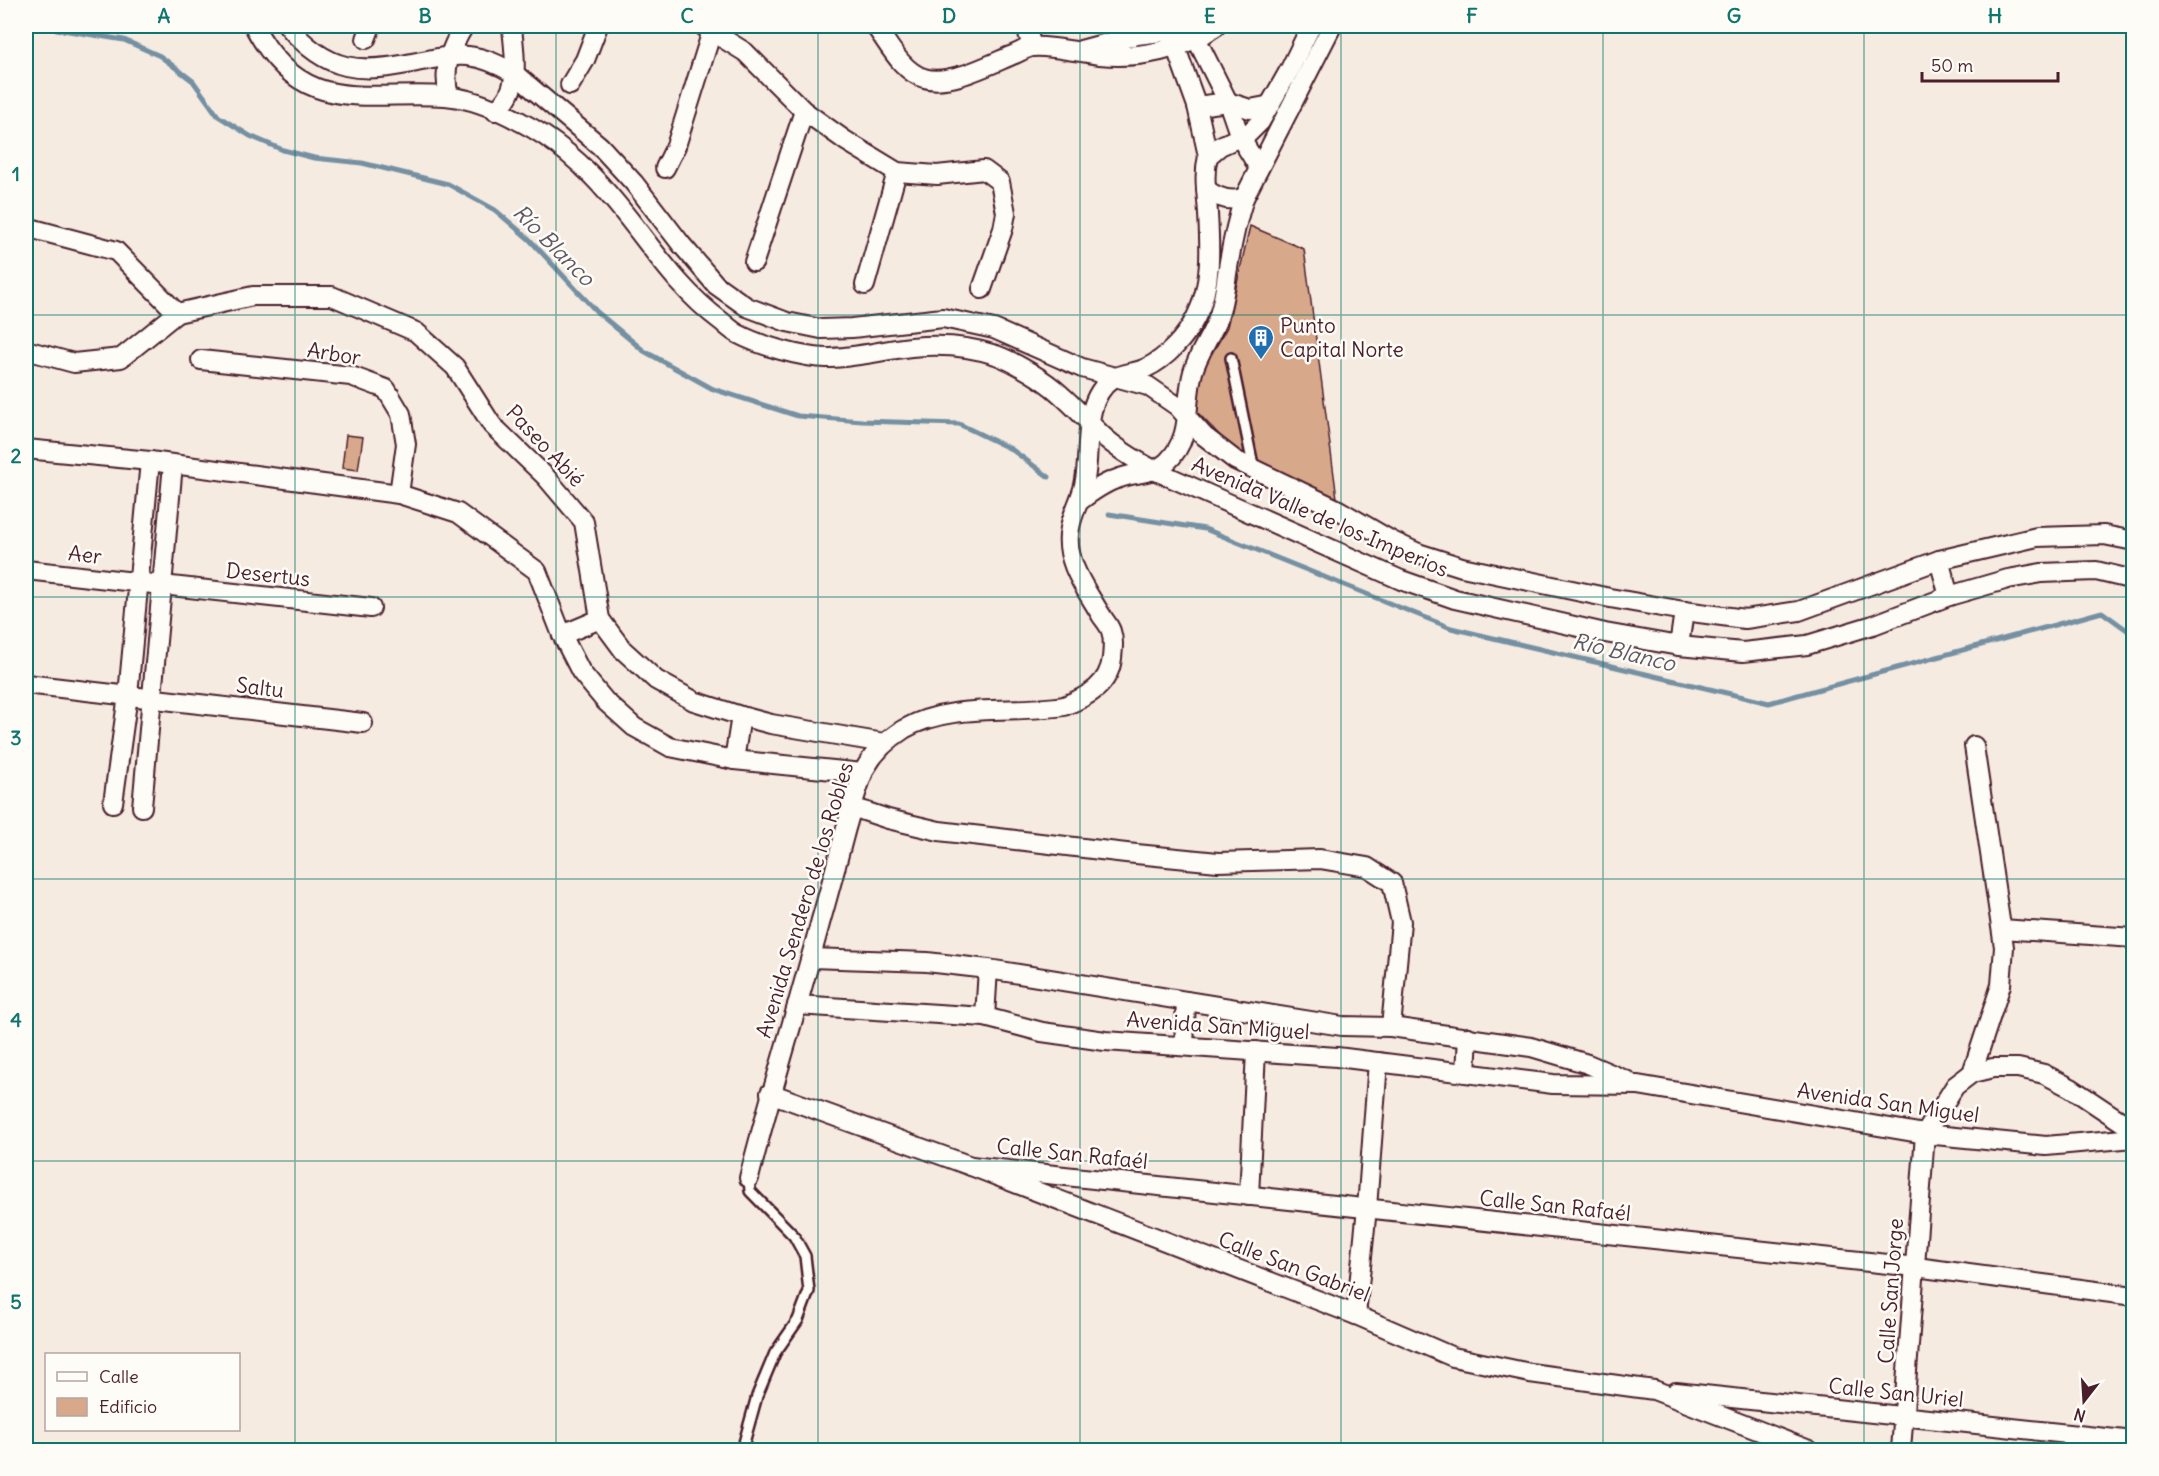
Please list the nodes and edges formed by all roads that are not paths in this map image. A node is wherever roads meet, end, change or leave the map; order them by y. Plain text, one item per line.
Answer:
1 (254, 26) edge
2 (288, 26) edge
3 (464, 26) edge
4 (512, 26) edge
5 (598, 26) edge
6 (875, 26) edge
7 (1026, 26) edge
8 (1216, 26) edge
9 (1311, 26) edge
10 (1332, 26) edge
11 (707, 28) edge
12 (1180, 32) edge
13 (1032, 47) junction
14 (448, 56) junction
15 (515, 74) junction
16 (570, 85) dead end
17 (448, 96) junction
18 (1228, 102) junction
19 (1271, 105) junction
20 (1197, 106) junction
21 (495, 111) junction
22 (804, 111) junction
23 (1240, 137) junction
24 (1208, 156) junction
25 (665, 168) dead end
26 (1259, 168) junction
27 (897, 172) junction
28 (1206, 189) junction
29 (1244, 198) junction
30 (26, 227) edge
31 (754, 261) dead end
32 (865, 285) dead end
33 (982, 289) dead end
34 (177, 313) junction
35 (26, 350) edge
36 (1231, 358) dead end
37 (201, 360) dead end
38 (1113, 378) junction
39 (1188, 420) junction
40 (1089, 423) junction
41 (26, 449) edge
42 (150, 461) junction
43 (173, 464) junction
44 (1254, 470) junction
45 (1156, 471) junction
46 (399, 494) junction
47 (1082, 500) junction
48 (2133, 541) edge
49 (1939, 560) junction
50 (26, 570) edge
51 (2133, 580) edge
52 (138, 584) junction
53 (161, 587) junction
54 (1949, 596) junction
55 (371, 608) dead end
56 (1684, 611) junction
57 (600, 619) junction
58 (562, 635) junction
59 (1679, 646) junction
60 (26, 684) edge
61 (128, 695) junction
62 (152, 698) junction
63 (741, 716) junction
64 (363, 723) dead end
65 (884, 743) junction
66 (1974, 746) dead end
67 (734, 760) junction
68 (863, 773) junction
69 (113, 803) dead end
70 (142, 807) dead end
71 (852, 807) junction
72 (2002, 929) junction
73 (2133, 938) edge
74 (811, 958) junction
75 (988, 969) junction
76 (1186, 1001) junction
77 (797, 1005) junction
78 (985, 1017) junction
79 (1341, 1026) junction
80 (1391, 1027) junction
81 (1468, 1037) junction
82 (1184, 1046) junction
83 (1256, 1051) junction
84 (1337, 1057) junction
85 (1378, 1062) junction
86 (1466, 1072) junction
87 (1972, 1072) junction
88 (1638, 1085) junction
89 (770, 1093) junction
90 (2133, 1130) edge
91 (1925, 1134) junction
92 (2133, 1138) edge
93 (971, 1166) junction
94 (749, 1178) joint
95 (1250, 1196) junction
96 (1367, 1208) junction
97 (1916, 1267) junction
98 (2133, 1296) edge
99 (1356, 1314) junction
100 (1654, 1390) junction
101 (1903, 1416) junction
102 (2133, 1441) edge
103 (742, 1450) edge
104 (1809, 1450) edge
105 (1901, 1450) edge

1 - 17 street
2 - 14 street
3 - 14 street
4 - 15 street
5 - 16 street
6 - 13 street
7 - 13 street
8 - 12 street
9 - 19 street
10 - 26 street
11 - 22 street
11 - 25 street
12 - 13 street
12 - 18 street
12 - 20 street
14 - 15 street
14 - 17 street
15 - 21 street
15 - 38 street
17 - 21 street
18 - 19 street
18 - 20 street
18 - 23 street
19 - 23 street
20 - 24 street
21 - 40 street
22 - 27 street
22 - 31 street
23 - 24 street
23 - 26 street
24 - 28 street
26 - 29 street
27 - 32 street
27 - 33 street
28 - 29 street
28 - 38 street
29 - 39 street
30 - 34 street
34 - 35 street
34 - 57 street, Paseo Abié
36 - 44 lane
37 - 46 street, Arbor
38 - 39 street
38 - 40 street, Avenida Sendero de los Robles
39 - 44 street, Avenida Valle de los Imperios
39 - 45 street
40 - 45 street
40 - 47 street, Avenida Sendero de los Robles
41 - 42 street
42 - 43 street
42 - 52 street
43 - 46 street
43 - 53 street
44 - 56 street, Avenida Valle de los Imperios
45 - 47 street
45 - 59 street, Avenida Valle de los Imperios
46 - 58 street
47 - 65 street, Avenida Sendero de los Robles
48 - 49 street, Avenida Valle de los Imperios
49 - 54 street
49 - 56 street, Avenida Valle de los Imperios
50 - 52 street, Aer
51 - 54 street, Avenida Valle de los Imperios
52 - 53 street, Aer
52 - 61 street
53 - 55 street, Desertus
53 - 62 street
54 - 59 street, Avenida Valle de los Imperios
56 - 59 street
57 - 58 street
57 - 63 street, Paseo Abié
58 - 67 street
60 - 61 street, Saltu
61 - 62 street, Saltu
61 - 69 street
62 - 64 street, Saltu
62 - 70 street
63 - 65 street, Paseo Abié
63 - 67 street
65 - 68 street, Avenida Sendero de los Robles
66 - 72 street
67 - 68 street
68 - 71 street, Avenida Sendero de los Robles
71 - 74 street, Avenida Sendero de los Robles
71 - 80 street
72 - 73 street
72 - 87 street
74 - 75 street, Avenida San Miguel
74 - 77 street, Avenida Sendero de los Robles
75 - 76 street, Avenida San Miguel
75 - 78 street
76 - 79 street, Avenida San Miguel
76 - 82 street
77 - 78 street, Avenida San Miguel
77 - 89 street, Avenida Sendero de los Robles
78 - 82 street, Avenida San Miguel
79 - 80 street, Avenida San Miguel
79 - 84 street
80 - 81 street, Avenida San Miguel
81 - 86 street
81 - 88 street, Avenida San Miguel
82 - 83 street, Avenida San Miguel
83 - 84 street, Avenida San Miguel
83 - 95 street
84 - 85 street, Avenida San Miguel
85 - 86 street, Avenida San Miguel
85 - 96 street
86 - 88 street, Avenida San Miguel
87 - 90 street
87 - 91 street
88 - 91 street, Avenida San Miguel
89 - 93 street, Calle San Gabriel
89 - 94 street, Avenida Sendero de los Robles
91 - 92 street, Avenida San Miguel
91 - 97 street, Calle San Jorge
93 - 95 street, Calle San Rafaél
93 - 99 street, Calle San Gabriel
94 - 103 lane
95 - 96 street, Calle San Rafaél
96 - 97 street, Calle San Rafaél
96 - 99 street
97 - 98 street, Calle San Rafaél
97 - 101 street, Calle San Jorge
99 - 100 street, Calle San Gabriel
100 - 101 street, Calle San Uriel
100 - 104 street, Calle San Gabriel
101 - 102 street, Calle San Uriel
101 - 105 street, Calle San Jorge

